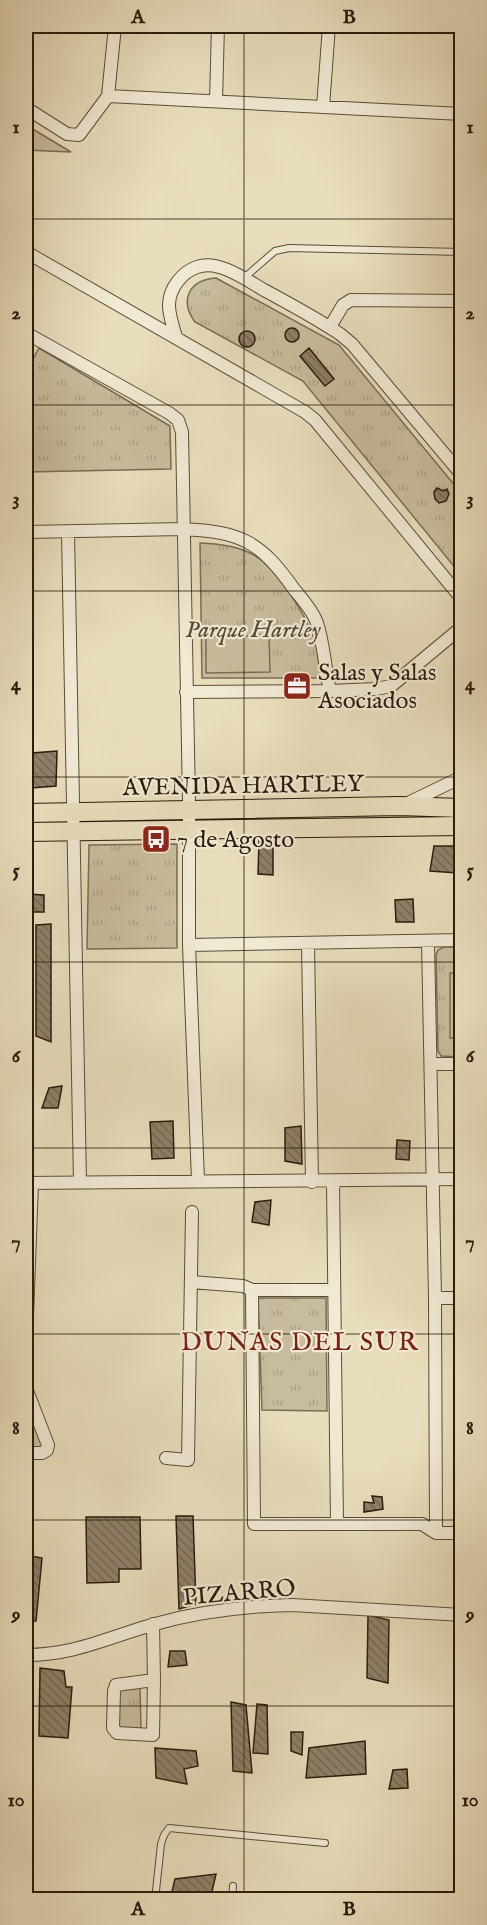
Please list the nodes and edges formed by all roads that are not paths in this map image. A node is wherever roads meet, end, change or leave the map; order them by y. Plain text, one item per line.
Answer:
1 (114, 26) edge
2 (218, 26) edge
3 (329, 26) edge
4 (108, 96) junction
5 (216, 100) junction
6 (323, 107) junction
7 (26, 108) edge
8 (462, 114) edge
9 (26, 252) edge
10 (462, 252) edge
11 (244, 278) junction
12 (462, 301) edge
13 (330, 327) junction
14 (26, 336) edge
15 (176, 337) junction
16 (462, 476) edge
17 (183, 529) junction
18 (26, 532) edge
19 (68, 532) junction
20 (462, 599) edge
21 (462, 627) edge
22 (330, 691) junction
23 (186, 692) junction
24 (462, 777) edge
25 (399, 806) junction
26 (462, 808) edge
27 (189, 810) junction
28 (26, 813) edge
29 (72, 821) junction
30 (462, 826) edge
31 (188, 829) junction
32 (26, 832) edge
33 (462, 940) edge
34 (428, 941) junction
35 (308, 944) junction
36 (189, 945) junction
37 (431, 1064) junction
38 (462, 1064) edge
39 (433, 1179) junction
40 (462, 1179) edge
41 (198, 1181) junction
42 (333, 1181) junction
43 (312, 1182) junction
44 (29, 1183) edge
45 (80, 1183) junction
46 (192, 1212) dead end
47 (191, 1282) junction
48 (252, 1290) junction
49 (333, 1290) junction
50 (435, 1298) junction
51 (462, 1298) edge
52 (26, 1328) edge
53 (26, 1343) edge
54 (26, 1388) edge
55 (26, 1453) edge
56 (166, 1458) dead end
57 (337, 1524) junction
58 (436, 1533) junction
59 (462, 1533) edge
60 (462, 1615) edge
61 (153, 1624) junction
62 (26, 1655) edge
63 (154, 1680) junction
64 (325, 1843) dead end
65 (233, 1886) dead end
66 (155, 1899) edge
67 (232, 1899) edge

1 - 4 street
2 - 5 street
3 - 6 street
4 - 5 street
4 - 7 street
5 - 6 street
6 - 8 street
9 - 15 street
10 - 11 lane
11 - 13 street
11 - 15 street
12 - 13 street
13 - 16 street
14 - 17 street
15 - 20 street
17 - 19 street
17 - 22 street
17 - 23 street
18 - 19 street
19 - 29 street
21 - 22 street
22 - 23 street
23 - 27 street
24 - 25 street
25 - 26 main road, AVENIDA HARTLEY
25 - 27 main road, AVENIDA HARTLEY
27 - 29 main road, AVENIDA HARTLEY
27 - 31 street
28 - 29 main road, AVENIDA HARTLEY
29 - 31 main road, AVENIDA HARTLEY
29 - 32 main road, AVENIDA HARTLEY
29 - 45 street
30 - 31 main road, AVENIDA HARTLEY
31 - 36 street
33 - 34 street
34 - 35 street
34 - 37 street
35 - 36 street
35 - 43 street
36 - 41 street
37 - 38 street
37 - 39 street
39 - 40 street
39 - 42 street
39 - 50 street
41 - 43 street
41 - 45 street
42 - 43 street
42 - 49 street
44 - 45 street
44 - 52 street
46 - 47 street
47 - 48 street
47 - 56 street
48 - 49 street
48 - 57 street
49 - 57 street
50 - 51 street
50 - 58 street
52 - 53 street
54 - 55 street
57 - 58 street
58 - 59 street
60 - 61 street, PIZARRO
61 - 62 street, PIZARRO
61 - 63 street
63 - 63 street
64 - 66 lane
65 - 67 lane

